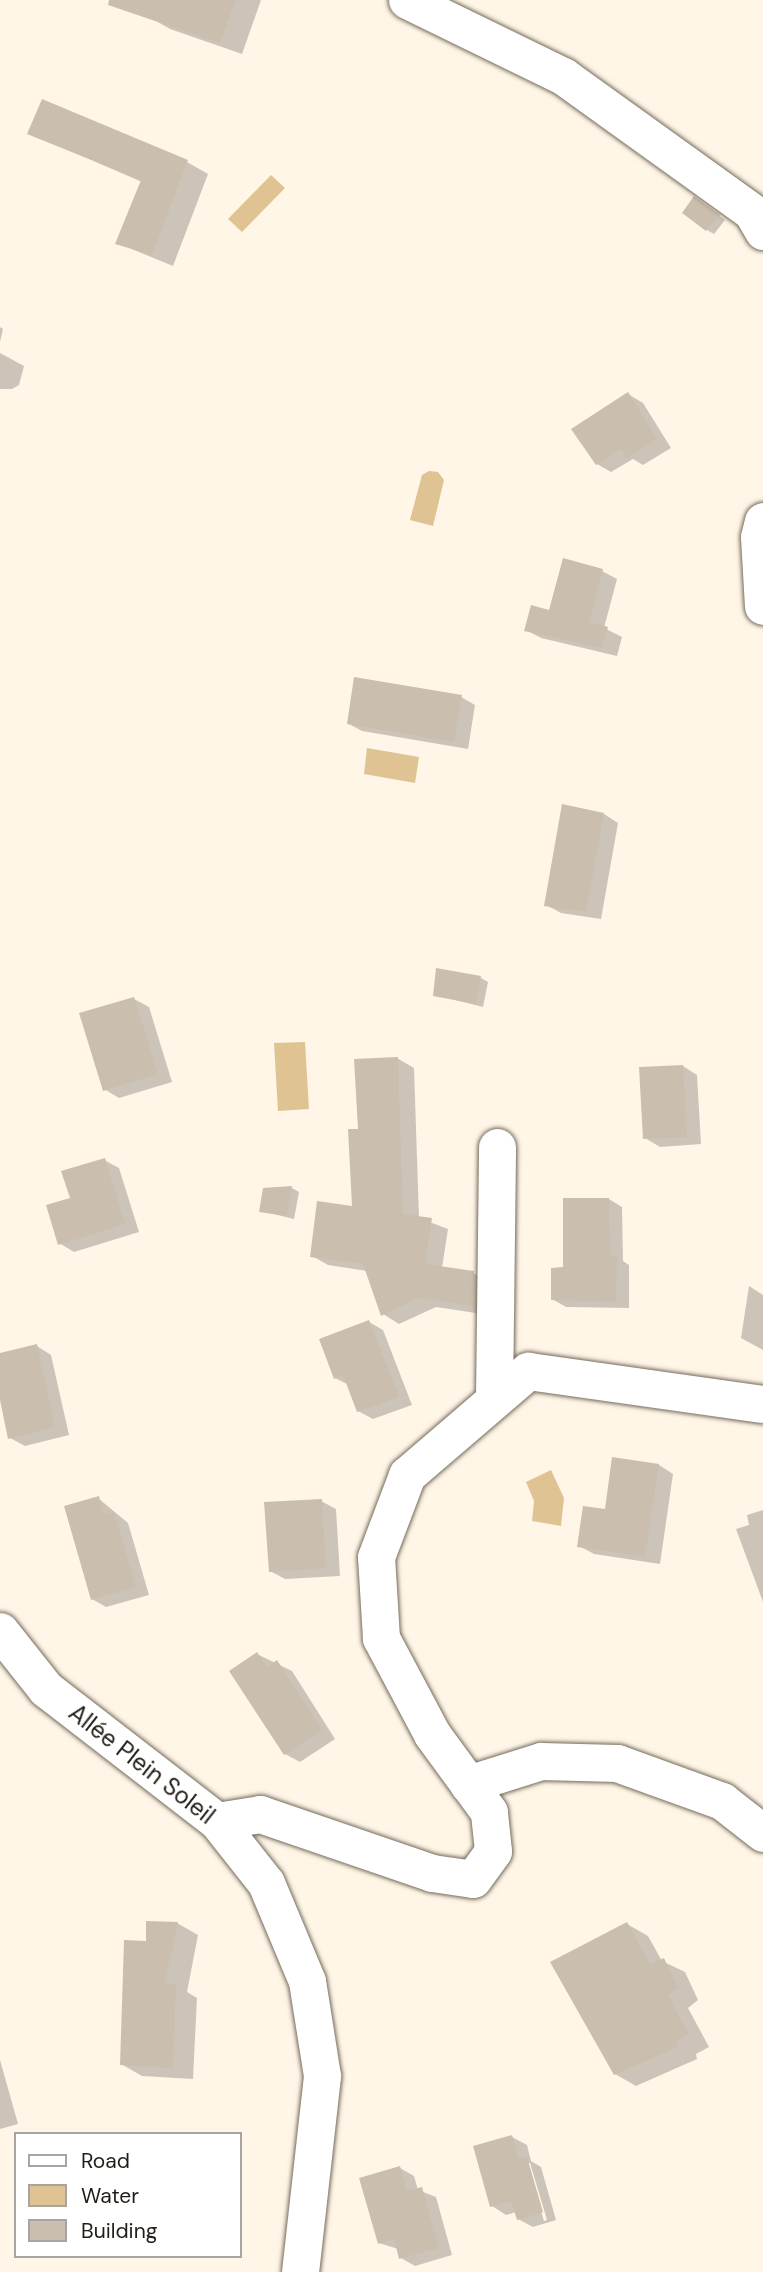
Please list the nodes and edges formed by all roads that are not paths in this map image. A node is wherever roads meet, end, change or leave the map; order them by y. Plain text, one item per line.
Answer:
1 (407, 0) edge
2 (763, 231) edge
3 (763, 521) edge
4 (763, 606) edge
5 (496, 1146) dead end
6 (494, 1398) junction
7 (763, 1404) edge
8 (0, 1631) edge
9 (468, 1784) junction
10 (217, 1821) junction
11 (763, 1833) edge
12 (300, 2272) edge

1 - 2 street
3 - 4 street
5 - 6 street
6 - 7 street
6 - 9 street
8 - 10 street, Allée Plein Soleil
9 - 10 street
9 - 11 street
10 - 12 street, Allée Plein Soleil

